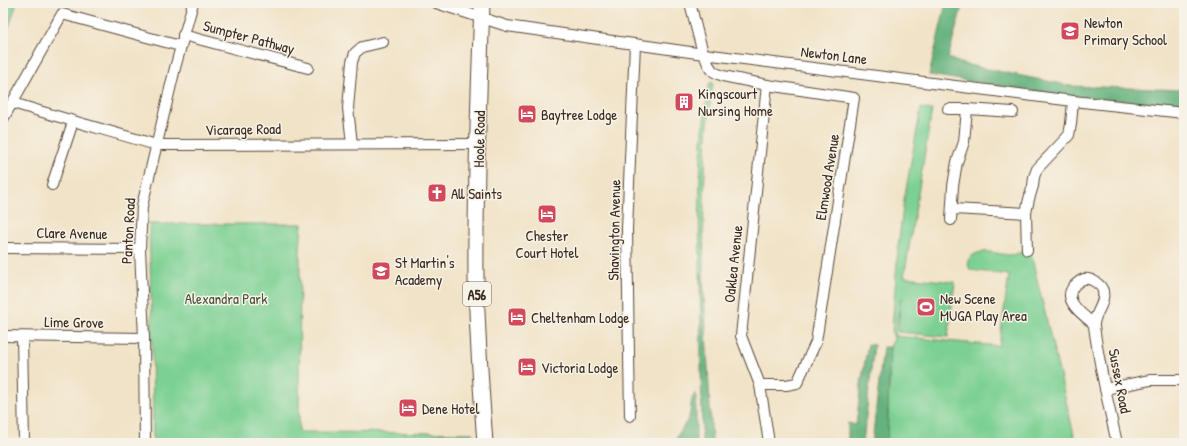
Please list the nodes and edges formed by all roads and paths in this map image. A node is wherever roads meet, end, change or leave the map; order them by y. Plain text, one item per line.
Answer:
1 (193, 3) edge
2 (436, 3) edge
3 (690, 3) edge
4 (482, 10) edge
5 (183, 35) junction
6 (383, 42) dead end
7 (635, 44) junction
8 (180, 46) junction
9 (704, 54) junction
10 (308, 68) dead end
11 (767, 85) junction
12 (1073, 101) junction
13 (13, 103) junction
14 (948, 109) dead end
15 (967, 109) junction
16 (1013, 112) dead end
17 (1184, 113) edge
18 (3, 119) edge
19 (73, 122) junction
20 (352, 144) junction
21 (478, 144) junction
22 (156, 145) junction
23 (52, 185) dead end
24 (952, 209) junction
25 (1026, 213) junction
26 (952, 220) dead end
27 (3, 248) edge
28 (140, 249) junction
29 (1027, 250) dead end
30 (1094, 324) dead end
31 (3, 336) edge
32 (22, 337) junction
33 (144, 338) junction
34 (1184, 380) edge
35 (760, 385) junction
36 (1105, 389) junction
37 (630, 416) dead end
38 (24, 443) edge
39 (145, 443) edge
40 (485, 443) edge
41 (769, 443) edge
42 (1117, 443) edge

1 - 5 street, Panton Road
2 - 4 street, Newton Lane
3 - 9 street, Elmwood Avenue
4 - 7 street, Newton Lane
4 - 21 highway, Hoole Road / A56
5 - 8 street, Panton Road
5 - 10 street, Sumpter Pathway
6 - 20 street
7 - 9 street, Newton Lane
7 - 37 street, Shavington Avenue
8 - 13 street
8 - 22 street, Panton Road
9 - 11 street, Elmwood Avenue
9 - 12 street, Newton Lane
11 - 35 street, Oaklea Avenue
11 - 35 street, Elmwood Avenue
12 - 17 street, Newton Lane
12 - 25 street
13 - 18 street
13 - 19 street, Vicarage Road
14 - 15 street
15 - 16 street
15 - 24 street
19 - 22 street, Vicarage Road
19 - 23 street
20 - 21 street, Vicarage Road
20 - 22 street, Vicarage Road
21 - 40 highway, Hoole Road / A56
22 - 28 street, Panton Road
24 - 25 street
24 - 26 street
25 - 29 street
27 - 28 street, Clare Avenue
28 - 33 street, Panton Road
30 - 36 street, Sussex Road
31 - 32 street, Lime Grove
32 - 33 street, Lime Grove
32 - 38 street
33 - 39 street, Panton Road
34 - 36 street
35 - 41 street, Oaklea Avenue
36 - 42 street, Sussex Road

